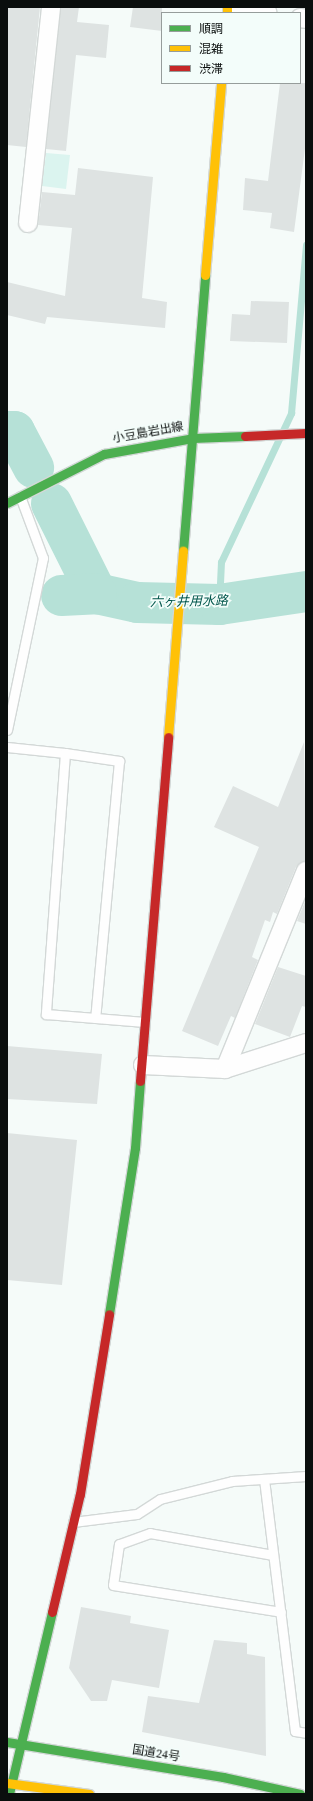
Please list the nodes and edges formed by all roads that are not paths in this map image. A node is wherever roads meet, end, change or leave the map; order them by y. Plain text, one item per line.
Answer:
1 (51, 7) edge
2 (232, 7) edge
3 (262, 12) edge
4 (221, 84) edge
5 (28, 223) dead end
6 (306, 433) edge
7 (193, 438) junction
8 (20, 496) junction
9 (7, 503) edge
10 (7, 730) edge
11 (7, 747) edge
12 (65, 753) junction
13 (306, 871) edge
14 (95, 1018) junction
15 (146, 1022) junction
16 (306, 1043) edge
17 (143, 1064) junction
18 (225, 1069) junction
19 (306, 1476) edge
20 (264, 1479) junction
21 (73, 1522) junction
22 (273, 1555) junction
23 (281, 1612) junction
24 (306, 1733) edge
25 (7, 1742) edge
26 (22, 1744) junction
27 (9, 1783) edge
28 (9, 1794) edge
29 (89, 1794) edge
30 (300, 1794) edge

1 - 5 street
2 - 3 street
4 - 7 main road
6 - 7 main road, 小豆島岩出線
7 - 8 main road, 小豆島岩出線
7 - 15 main road
8 - 9 main road, 小豆島岩出線
8 - 10 lane
11 - 12 lane
12 - 14 lane
12 - 14 lane
13 - 18 street
14 - 15 lane
15 - 17 main road
16 - 18 street
17 - 18 street
17 - 21 main road
19 - 20 lane
20 - 21 lane
20 - 22 lane
21 - 26 main road
22 - 23 lane
22 - 23 lane
23 - 24 lane
25 - 26 main road, 国道24号
26 - 27 main road
26 - 30 main road, 国道24号
27 - 28 main road
27 - 29 main road

